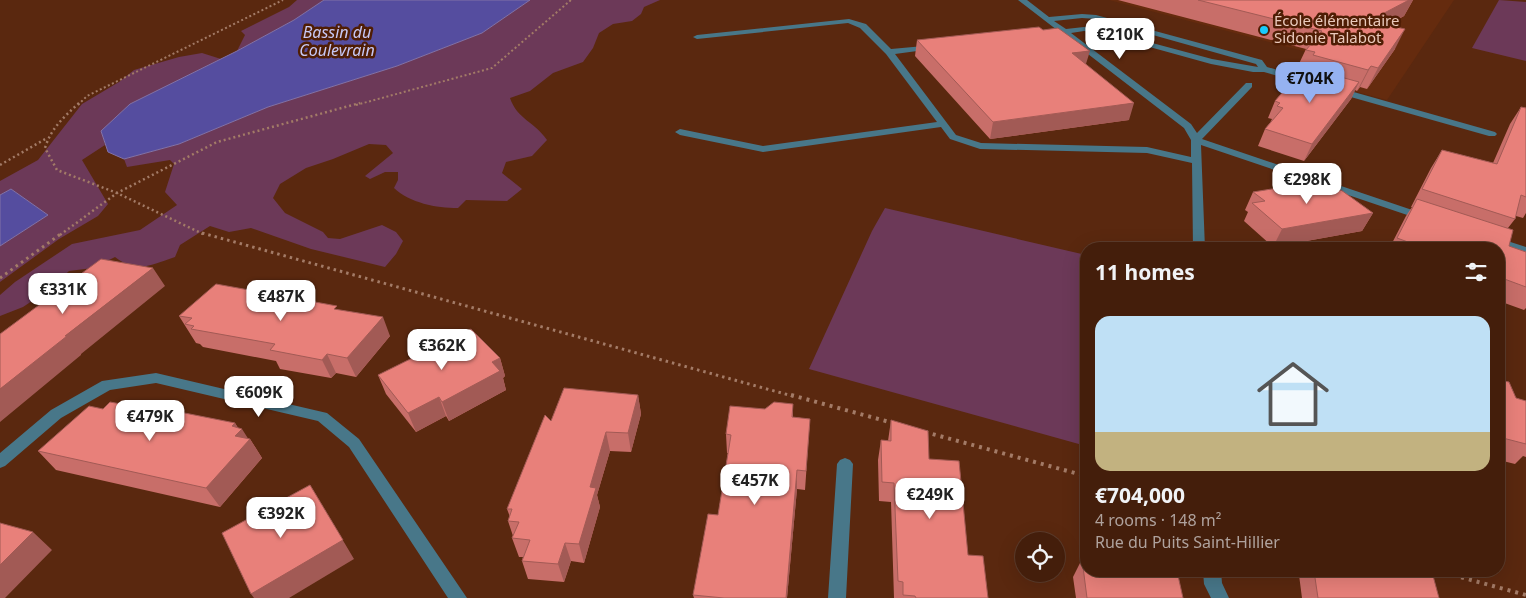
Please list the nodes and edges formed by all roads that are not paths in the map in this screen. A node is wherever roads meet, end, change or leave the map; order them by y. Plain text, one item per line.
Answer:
1 (1022, 0) edge
2 (1048, 19) junction
3 (1065, 32) junction
4 (1036, 36) edge
5 (697, 37) dead end
6 (938, 47) edge
7 (889, 52) junction
8 (1264, 69) junction
9 (1249, 85) dead end
10 (943, 124) junction
11 (680, 132) dead end
12 (1492, 134) dead end
13 (1196, 140) junction
14 (1197, 162) junction
15 (1431, 219) edge
16 (1488, 238) edge
17 (1199, 242) edge
18 (1500, 242) edge
19 (1505, 244) edge
20 (1526, 251) edge
21 (0, 462) edge
22 (844, 464) dead end
23 (1212, 577) edge
24 (458, 598) edge
25 (837, 598) edge
26 (1220, 598) edge

1 - 2 street
2 - 3 street
2 - 8 street
3 - 4 street
3 - 8 street
3 - 13 street
5 - 7 street
6 - 7 street
7 - 10 street
8 - 12 street
9 - 13 street
10 - 11 street
10 - 14 street
13 - 14 street
13 - 15 street
14 - 17 street
16 - 18 street
19 - 20 street
21 - 24 street
22 - 25 street
23 - 26 street

